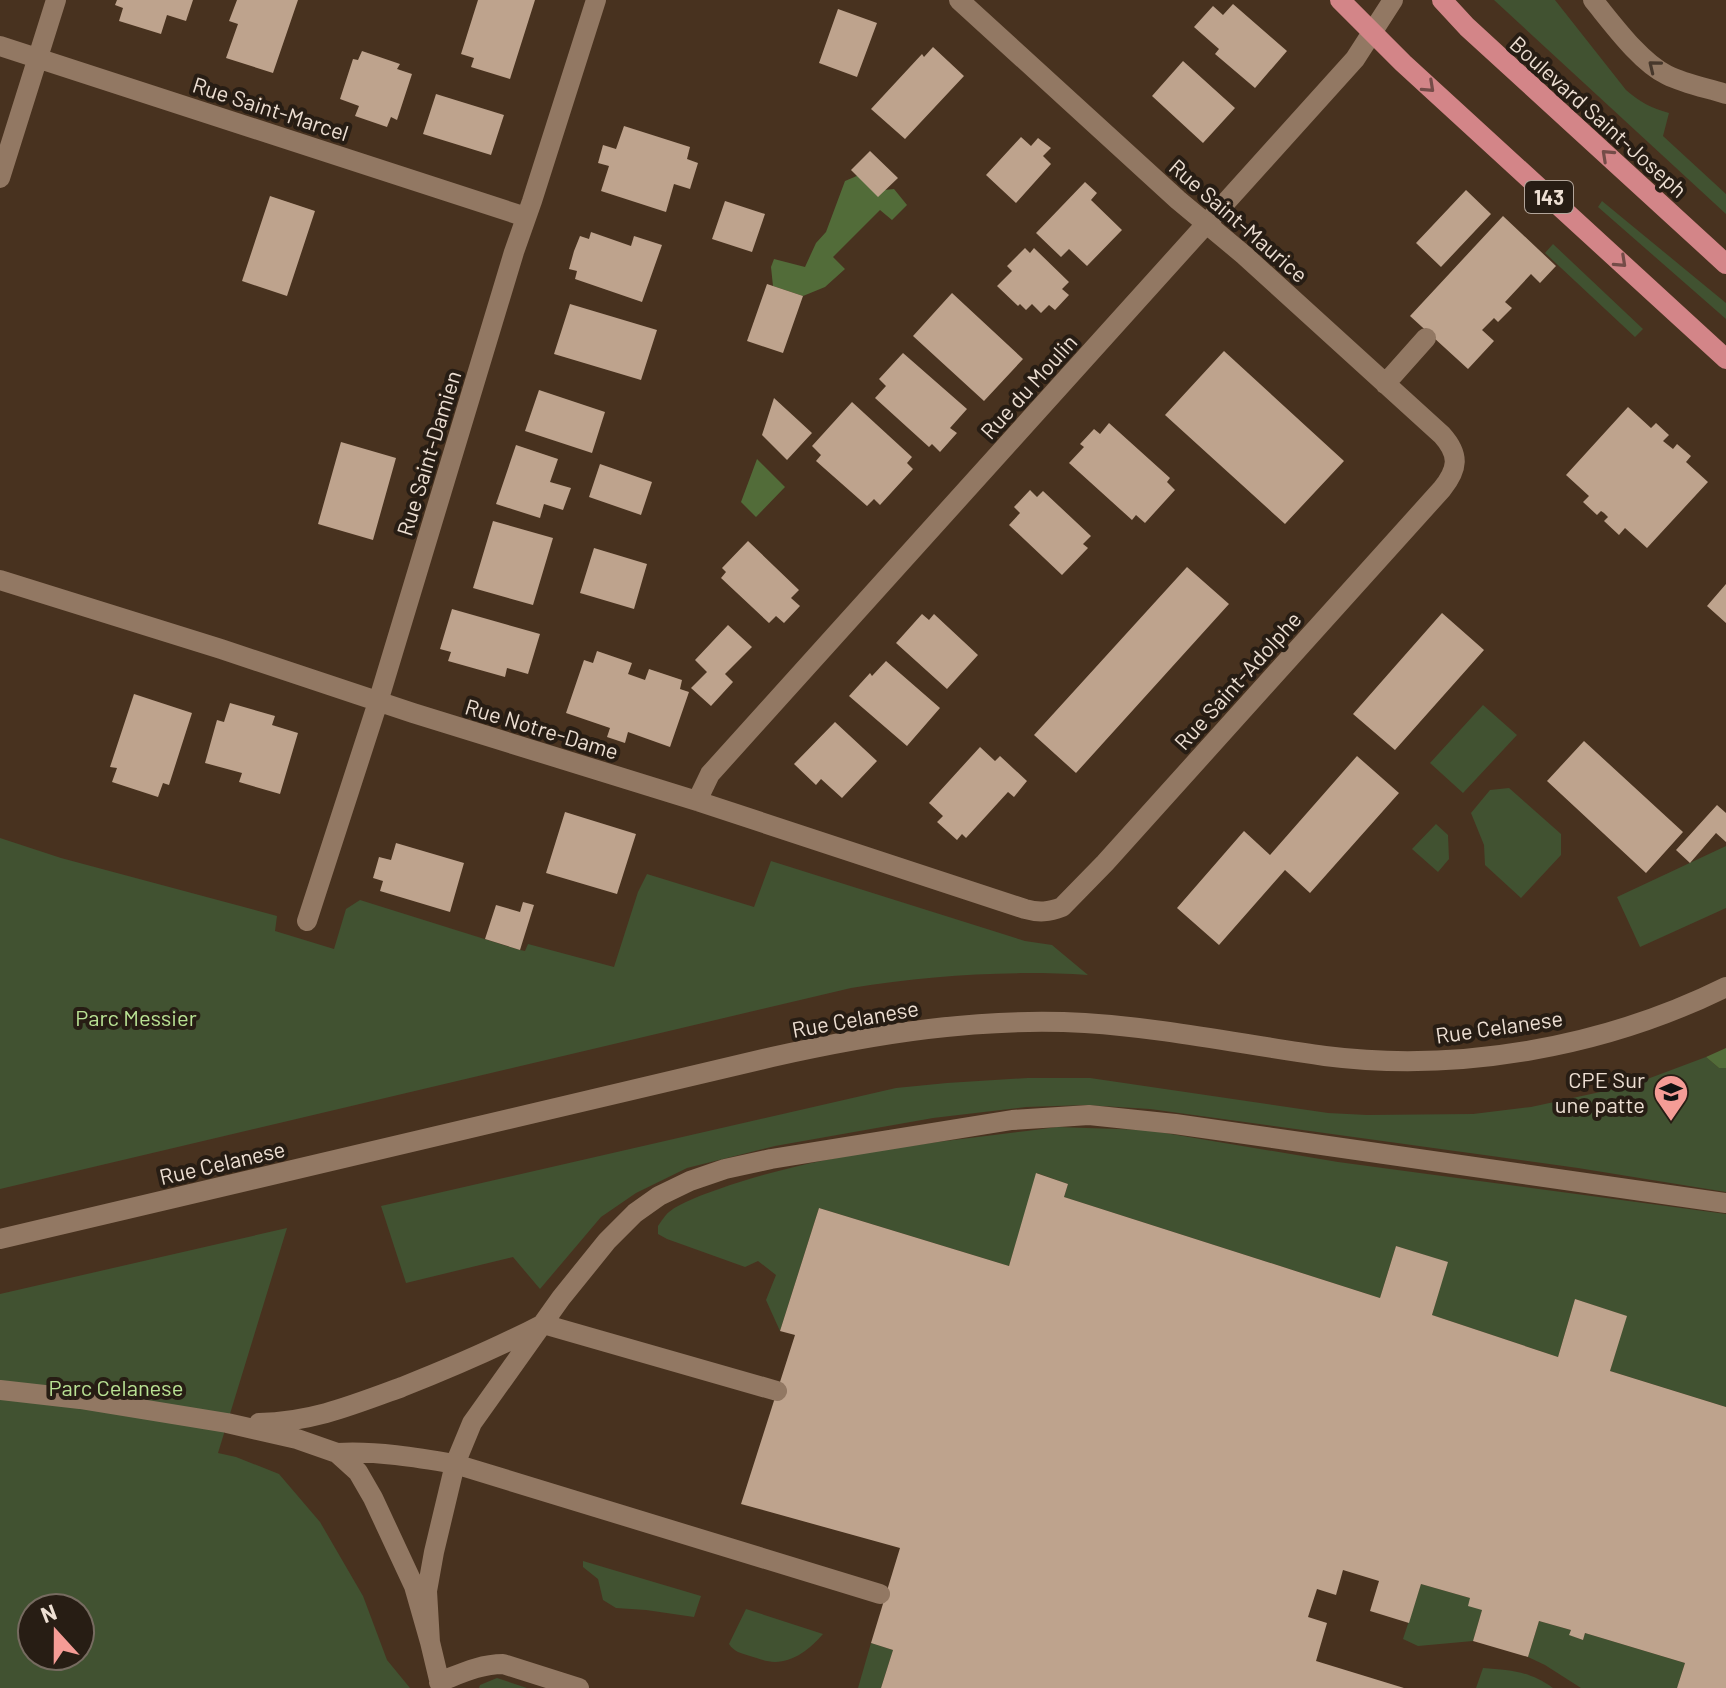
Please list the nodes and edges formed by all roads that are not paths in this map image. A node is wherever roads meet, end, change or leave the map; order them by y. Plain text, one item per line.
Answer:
1 (56, 0) edge
2 (596, 0) edge
3 (959, 0) edge
4 (1340, 0) edge
5 (1393, 0) edge
6 (1442, 0) edge
7 (1593, 0) edge
8 (1373, 32) junction
9 (0, 46) edge
10 (37, 56) junction
11 (1726, 94) edge
12 (0, 178) edge
13 (526, 217) junction
14 (1207, 224) junction
15 (1726, 264) edge
16 (1426, 338) dead end
17 (1726, 359) edge
18 (1385, 384) junction
19 (1442, 489) joint
20 (0, 580) edge
21 (378, 702) junction
22 (697, 801) junction
23 (1068, 902) joint
24 (307, 921) dead end
25 (1726, 987) edge
26 (1726, 1203) edge
27 (0, 1239) edge
28 (543, 1324) junction
29 (0, 1390) edge
30 (777, 1391) dead end
31 (227, 1423) junction
32 (337, 1453) junction
33 (455, 1464) junction
34 (880, 1594) dead end
35 (430, 1642) junction
36 (440, 1685) edge
37 (579, 1688) edge

1 - 10 street
2 - 13 street, Rue Saint-Damien
3 - 14 street, Rue Saint-Maurice
4 - 8 main road, 143
5 - 8 street, Rue du Moulin
15 -> 6 main road, Boulevard Saint-Joseph
11 -> 7 street
8 - 14 street, Rue du Moulin
8 -> 17 main road, 143
9 - 10 street, Rue Saint-Marcel
10 - 12 street
10 - 13 street, Rue Saint-Marcel
13 - 21 street, Rue Saint-Damien
14 - 18 street, Rue Saint-Maurice
14 - 22 street, Rue du Moulin
16 - 18 street
18 - 19 street, Rue Saint-Maurice
19 - 23 street, Rue Saint-Adolphe
20 - 21 street, Rue Notre-Dame
21 - 22 street, Rue Notre-Dame
21 - 24 street, Rue Saint-Damien
22 - 23 street, Rue Notre-Dame
25 - 27 street, Rue Celanese
26 - 28 street
28 - 30 street
28 - 31 street
28 - 33 street
29 - 31 street
31 - 32 street
32 - 33 street
32 - 35 street
33 - 34 street
33 - 35 street
35 - 36 street
36 - 37 street

